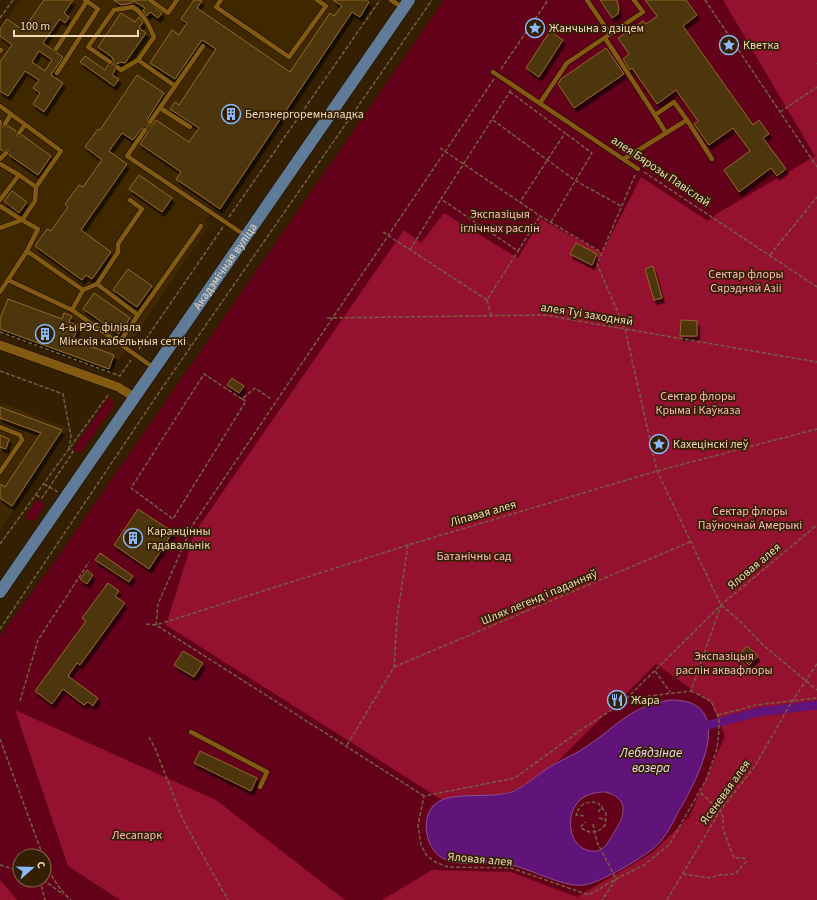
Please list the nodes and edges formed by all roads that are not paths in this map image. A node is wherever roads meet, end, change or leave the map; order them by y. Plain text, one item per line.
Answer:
1 (150, 0) edge
2 (177, 0) edge
3 (221, 0) edge
4 (318, 0) edge
5 (391, 0) edge
6 (587, 0) edge
7 (634, 0) edge
8 (86, 1) edge
9 (407, 4) edge
10 (610, 34) junction
11 (605, 38) junction
12 (203, 46) dead end
13 (56, 49) dead end
14 (138, 60) junction
15 (110, 62) dead end
16 (117, 67) dead end
17 (57, 73) dead end
18 (495, 73) road end
19 (175, 86) junction
20 (540, 103) junction
21 (0, 106) edge
22 (160, 108) junction
23 (11, 114) junction
24 (655, 115) junction
25 (687, 120) junction
26 (150, 122) dead end
27 (5, 124) dead end
28 (25, 124) junction
29 (190, 127) dead end
30 (145, 130) dead end
31 (19, 133) dead end
32 (666, 133) junction
33 (6, 153) dead end
34 (0, 159) edge
35 (624, 159) junction
36 (712, 159) dead end
37 (0, 164) edge
38 (638, 168) road end
39 (19, 176) junction
40 (36, 187) junction
41 (0, 200) edge
42 (130, 200) dead end
43 (0, 206) edge
44 (22, 220) junction
45 (201, 226) dead end
46 (0, 228) edge
47 (246, 236) junction
48 (28, 251) junction
49 (8, 280) junction
50 (97, 284) junction
51 (84, 290) junction
52 (0, 292) edge
53 (72, 310) junction
54 (138, 315) junction
55 (119, 343) junction
56 (0, 345) edge
57 (154, 368) junction
58 (134, 397) junction
59 (0, 427) edge
60 (0, 472) edge
61 (0, 592) edge
62 (191, 732) dead end
63 (260, 787) dead end

1 - 2 lane
3 - 4 lane
5 - 9 lane
6 - 10 lane
7 - 10 lane
8 - 13 lane
8 - 17 lane
9 - 47 main road, Акадэмічная вуліца
10 - 11 lane
11 - 20 lane
11 - 24 lane
12 - 19 lane
14 - 15 lane
14 - 16 lane
14 - 19 lane
18 - 20 lane, алея Бярозы Павіслай
19 - 22 lane
20 - 35 lane, алея Бярозы Павіслай
21 - 23 lane
22 - 26 lane
22 - 29 lane
23 - 27 lane
23 - 28 lane
24 - 25 lane
24 - 32 lane
25 - 32 lane
25 - 36 lane
28 - 31 lane
28 - 40 lane
30 - 47 lane
32 - 35 lane
33 - 34 lane
35 - 38 lane, алея Бярозы Павіслай
37 - 39 lane
39 - 40 lane
39 - 41 lane
40 - 44 lane
42 - 50 lane
43 - 44 lane
44 - 46 lane
44 - 48 lane
45 - 54 lane
47 - 57 main road, Акадэмічная вуліца
48 - 49 lane
48 - 51 lane
49 - 52 lane
49 - 53 lane
50 - 51 lane
50 - 54 lane
51 - 53 lane
53 - 55 lane
54 - 55 lane
55 - 57 lane
56 - 58 street
57 - 58 main road, Акадэмічная вуліца
58 - 61 main road, Акадэмічная вуліца
59 - 60 lane
62 - 63 lane

